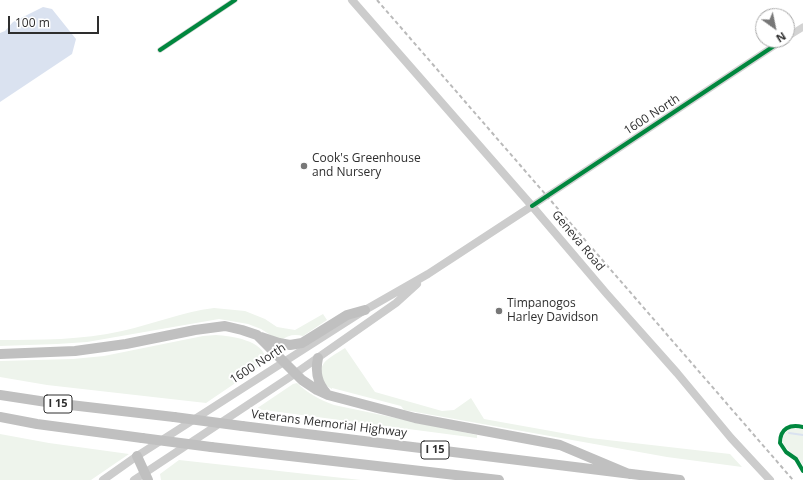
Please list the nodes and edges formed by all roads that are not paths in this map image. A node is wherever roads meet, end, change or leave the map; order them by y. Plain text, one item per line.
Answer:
1 (236, 0) edge
2 (352, 0) edge
3 (771, 48) edge
4 (160, 50) dead end
5 (532, 206) junction
6 (428, 274) junction
7 (365, 310) junction
8 (257, 335) junction
9 (0, 354) edge
10 (318, 358) junction
11 (284, 361) junction
12 (296, 373) junction
13 (0, 395) edge
14 (328, 395) junction
15 (0, 418) edge
16 (138, 456) junction
17 (629, 474) junction
18 (146, 476) edge
19 (104, 480) edge
20 (134, 480) edge
21 (499, 480) edge
22 (680, 480) edge
23 (770, 480) edge

1 - 4 street
2 - 5 main road, Geneva Road
3 - 5 street, 1600 North
5 - 6 main road, 1600 North
5 - 23 main road, Geneva Road
6 - 7 main road, 1600 North
6 - 10 main road, 1600 North
7 - 8 highway
7 - 11 main road, 1600 North
8 - 9 highway
8 - 11 highway
10 - 12 main road, 1600 North
10 - 14 highway
11 - 12 highway
11 - 16 main road, 1600 North
12 - 14 highway
12 - 18 main road, 1600 North
13 - 17 highway, Veterans Memorial Highway / I 15, bridge
14 - 17 highway
15 - 21 highway, I 15, bridge
16 - 18 highway
16 - 19 main road, 1600 North
17 - 22 highway, Veterans Memorial Highway / I 15
18 - 20 main road, 1600 North

